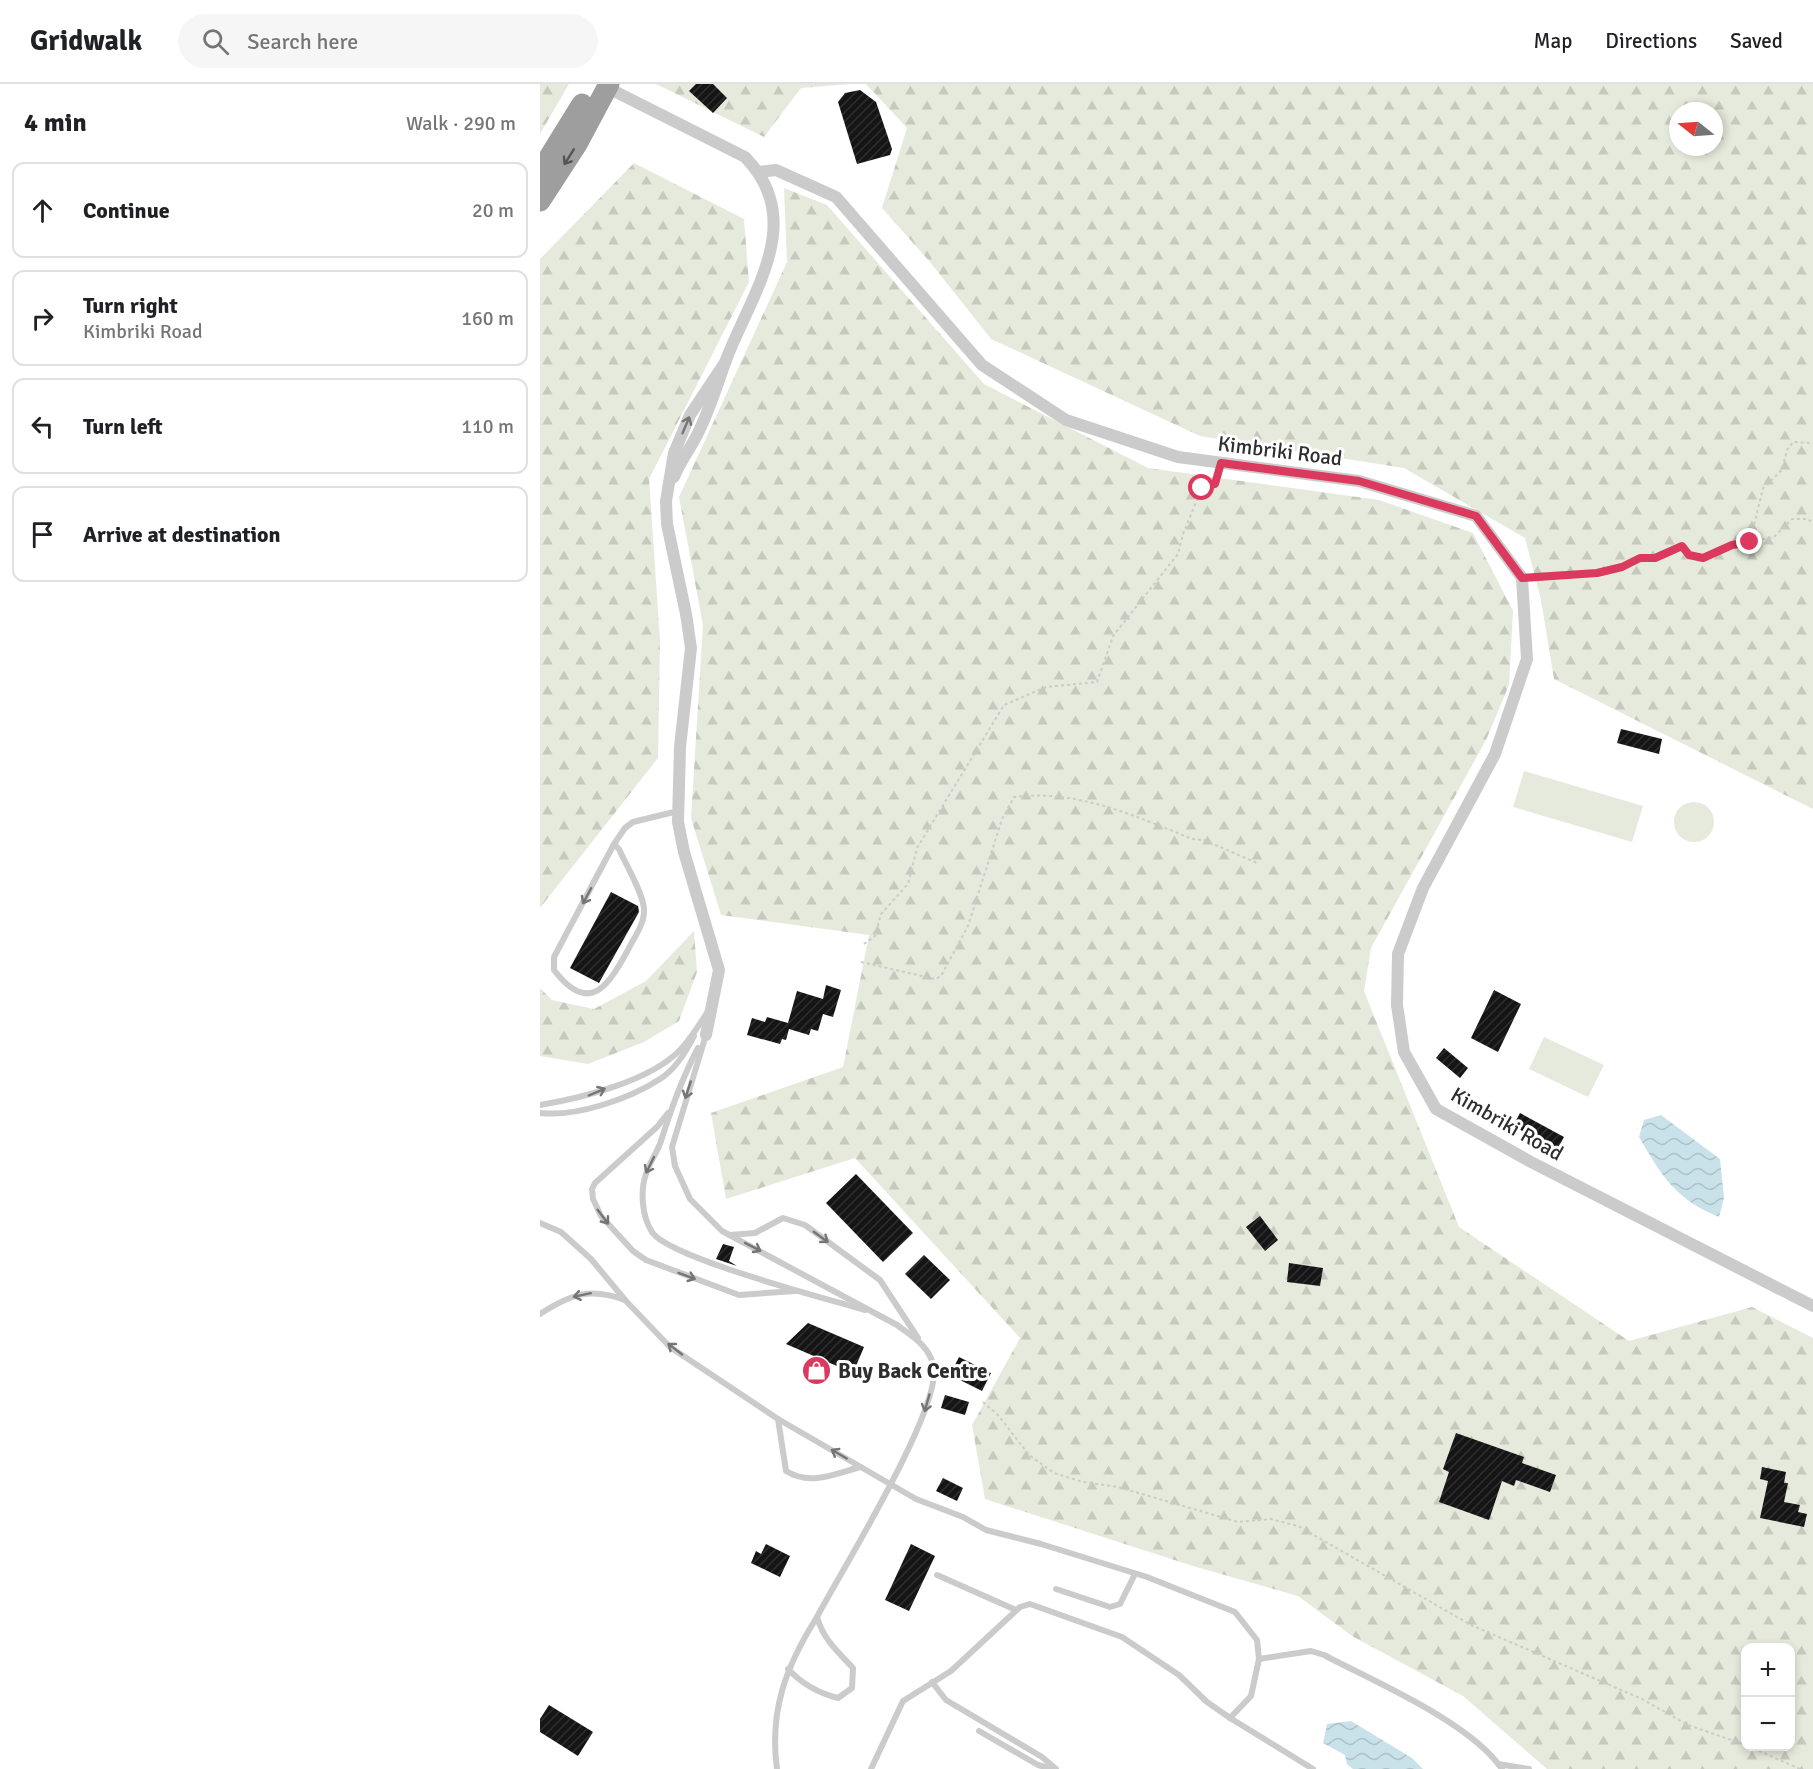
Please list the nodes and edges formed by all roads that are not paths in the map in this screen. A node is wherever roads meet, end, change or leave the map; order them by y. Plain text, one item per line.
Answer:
1 (603, 85) edge
2 (540, 172) edge
3 (759, 172) junction
4 (540, 201) edge
5 (678, 811) junction
6 (614, 844) junction
7 (715, 999) junction
8 (701, 1021) junction
9 (706, 1035) junction
10 (540, 1105) edge
11 (670, 1110) junction
12 (540, 1113) edge
13 (540, 1223) edge
14 (730, 1235) junction
15 (800, 1291) junction
16 (626, 1301) junction
17 (1813, 1306) edge
18 (540, 1314) edge
19 (877, 1314) junction
20 (920, 1342) junction
21 (778, 1419) junction
22 (861, 1467) junction
23 (890, 1483) junction
24 (1135, 1574) junction
25 (937, 1575) dead end
26 (1056, 1589) dead end
27 (1016, 1610) junction
28 (817, 1617) junction
29 (1259, 1659) junction
30 (788, 1669) junction
31 (932, 1682) junction
32 (1230, 1718) junction
33 (979, 1731) dead end
34 (1500, 1766) edge
35 (777, 1769) edge
36 (871, 1769) edge
37 (1054, 1769) edge
38 (1313, 1769) edge
39 (1529, 1769) edge

1 - 2 highway
1 - 3 street
1 -> 4 highway
3 - 5 street
3 - 17 street, Kimbriki Road
5 - 6 lane
5 - 7 street
6 -> 6 lane
7 - 8 lane
7 - 9 street
10 -> 8 lane
8 - 12 lane
9 - 11 lane
9 -> 14 lane
11 -> 15 lane
11 -> 15 lane
13 - 16 lane
14 -> 19 lane
14 -> 20 lane
15 - 19 lane
16 -> 18 lane
21 -> 16 lane
19 - 20 lane
20 -> 23 lane
22 -> 21 lane
21 - 22 lane
22 - 23 lane
23 - 24 lane
23 - 28 lane
24 - 26 lane
24 - 29 lane
25 - 27 lane
27 - 31 lane
27 - 32 lane
28 - 30 lane
28 - 30 lane
29 - 32 lane
29 - 34 lane
30 - 35 lane
31 - 36 lane
31 - 37 lane
32 - 38 lane
33 - 37 lane
34 - 39 lane

